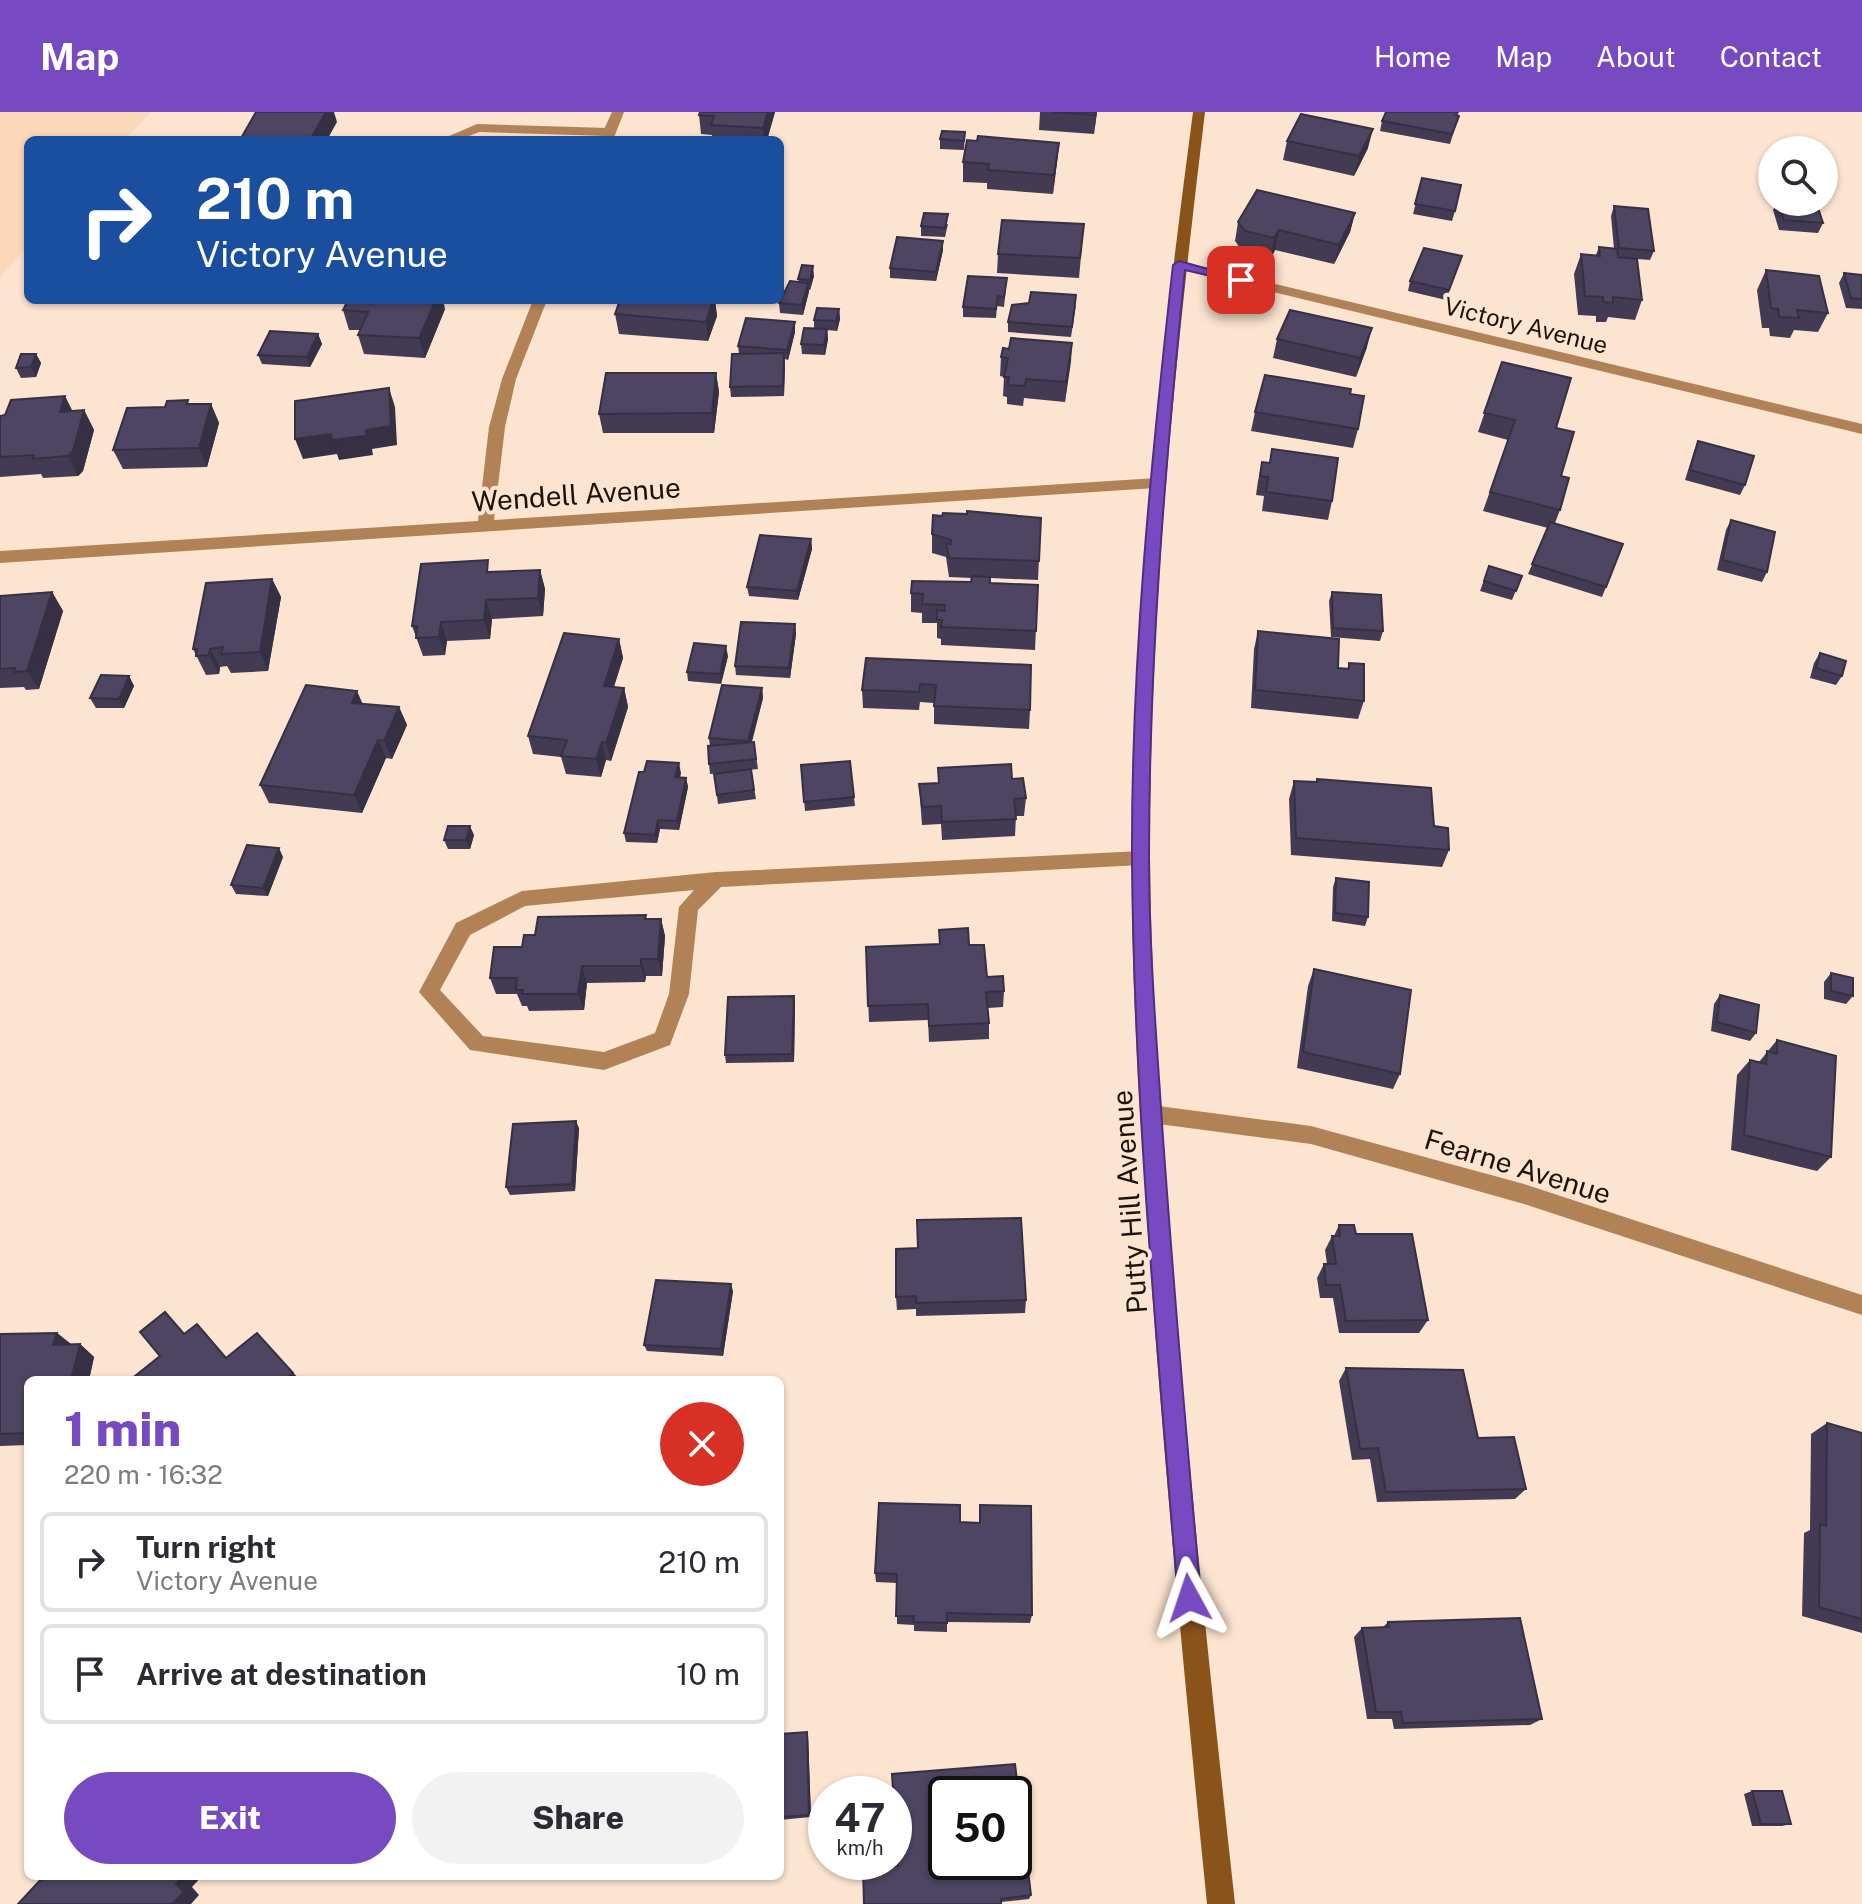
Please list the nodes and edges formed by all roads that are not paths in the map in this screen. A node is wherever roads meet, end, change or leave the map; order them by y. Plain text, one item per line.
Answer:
1 (618, 112) edge
2 (1199, 112) edge
3 (457, 136) edge
4 (608, 136) edge
5 (1179, 265) junction
6 (538, 304) edge
7 (1862, 429) edge
8 (1156, 483) junction
9 (485, 526) junction
10 (0, 557) edge
11 (1141, 858) junction
12 (716, 880) junction
13 (1151, 1114) junction
14 (1862, 1305) edge
15 (1221, 1904) edge

1 - 4 street
2 - 5 main road, Putty Hill Avenue
3 - 4 street
5 - 7 street, Victory Avenue
5 - 8 main road, Putty Hill Avenue
6 - 9 street
8 - 9 street, Wendell Avenue
8 - 11 main road, Putty Hill Avenue
9 - 10 street, Wendell Avenue
11 - 12 street
11 - 13 main road, Putty Hill Avenue
12 - 12 street
13 - 14 street, Fearne Avenue
13 - 15 main road, Putty Hill Avenue

